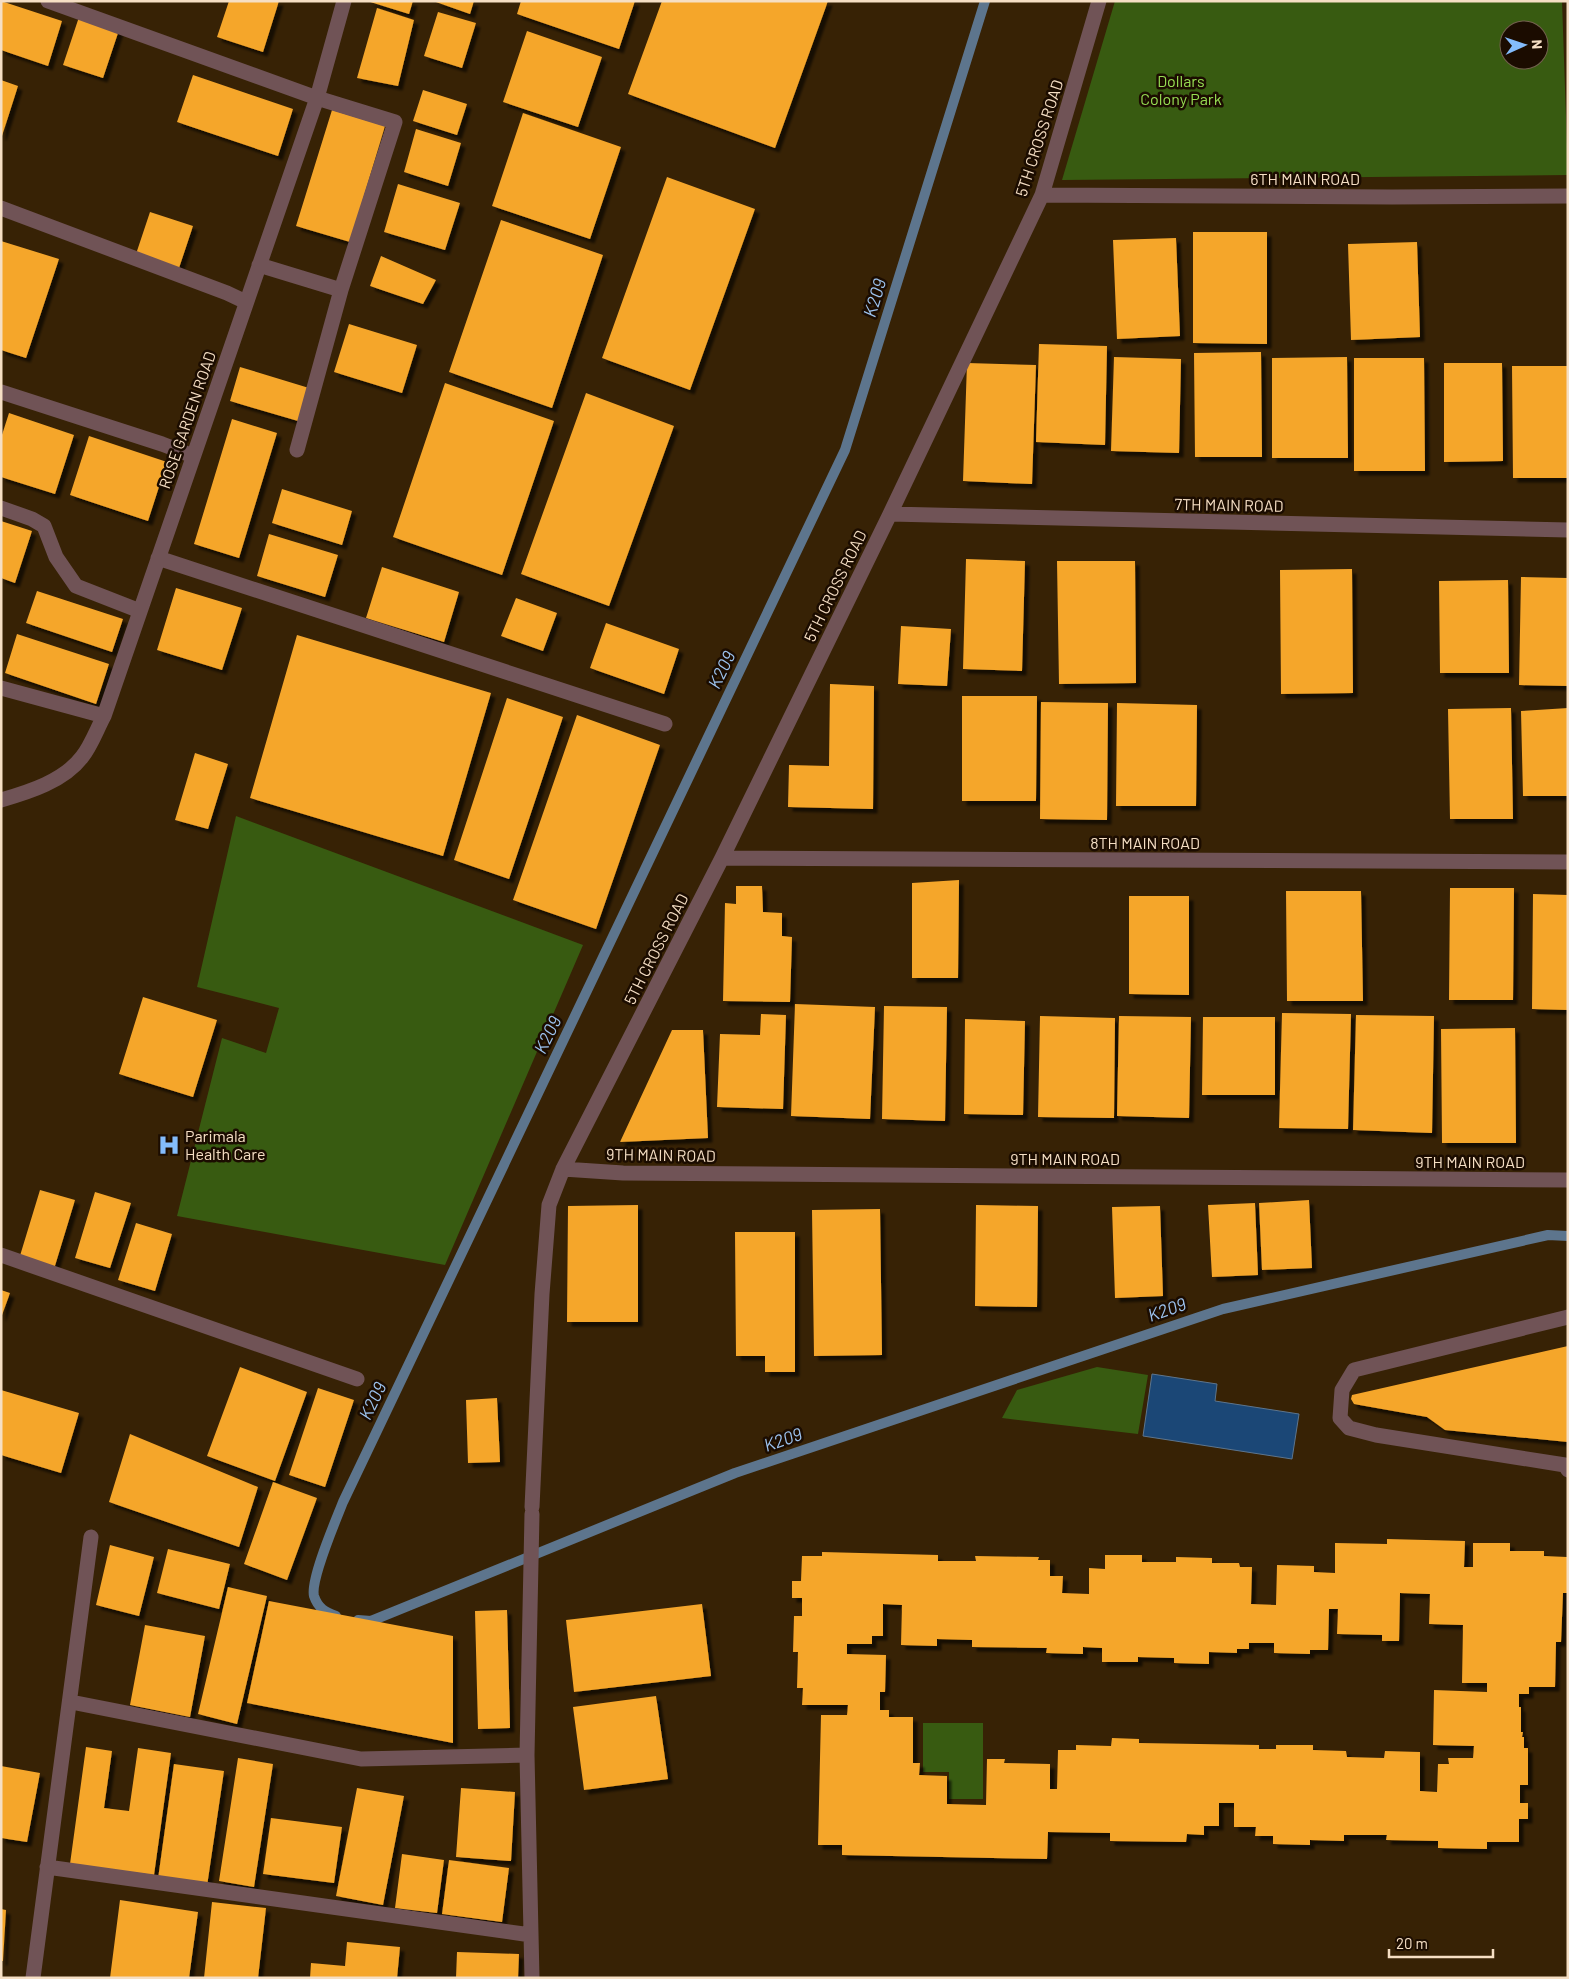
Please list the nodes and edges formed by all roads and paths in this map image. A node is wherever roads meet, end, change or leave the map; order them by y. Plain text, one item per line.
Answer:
1 (48, 1) edge
2 (344, 1) edge
3 (1100, 1) edge
4 (316, 98) junction
5 (1042, 195) junction
6 (1568, 196) edge
7 (1, 208) edge
8 (259, 265) junction
9 (341, 290) junction
10 (246, 302) junction
11 (1, 392) edge
12 (297, 450) dead end
13 (193, 456) junction
14 (1, 508) edge
15 (890, 514) junction
16 (1568, 530) edge
17 (158, 558) junction
18 (140, 611) junction
19 (1, 688) edge
20 (104, 716) junction
21 (665, 724) dead end
22 (1, 800) edge
23 (722, 858) junction
24 (1568, 862) edge
25 (563, 1169) junction
26 (1568, 1180) edge
27 (1, 1255) edge
28 (1568, 1317) edge
29 (357, 1379) dead end
30 (1568, 1470) edge
31 (91, 1537) dead end
32 (71, 1702) junction
33 (527, 1756) junction
34 (48, 1867) junction
35 (531, 1935) junction
36 (33, 1978) edge
37 (532, 1978) edge

1 - 4 street
2 - 4 street, ROSE GARDEN ROAD
3 - 5 street, 5TH CROSS ROAD
4 - 8 street, ROSE GARDEN ROAD
4 - 9 street
5 - 6 street, 6TH MAIN ROAD
5 - 15 street, 5TH CROSS ROAD
7 - 10 street
8 - 9 street
8 - 10 street, ROSE GARDEN ROAD
9 - 12 street
10 - 13 street, ROSE GARDEN ROAD
11 - 13 street
13 - 17 street, ROSE GARDEN ROAD
14 - 18 street
15 - 16 street, 7TH MAIN ROAD
15 - 23 street, 5TH CROSS ROAD
17 - 18 street, ROSE GARDEN ROAD
17 - 21 street
18 - 20 street, ROSE GARDEN ROAD
19 - 20 street
20 - 22 street, ROSE GARDEN ROAD
23 - 24 street, 8TH MAIN ROAD
23 - 25 street, 5TH CROSS ROAD
25 - 26 street, 9TH MAIN ROAD
25 - 33 street, 5TH CROSS ROAD
27 - 29 street
28 - 30 street
31 - 32 street
32 - 33 street
32 - 34 street
33 - 35 street, 5TH CROSS ROAD
34 - 35 street
34 - 36 street
35 - 37 street, 5TH CROSS ROAD

